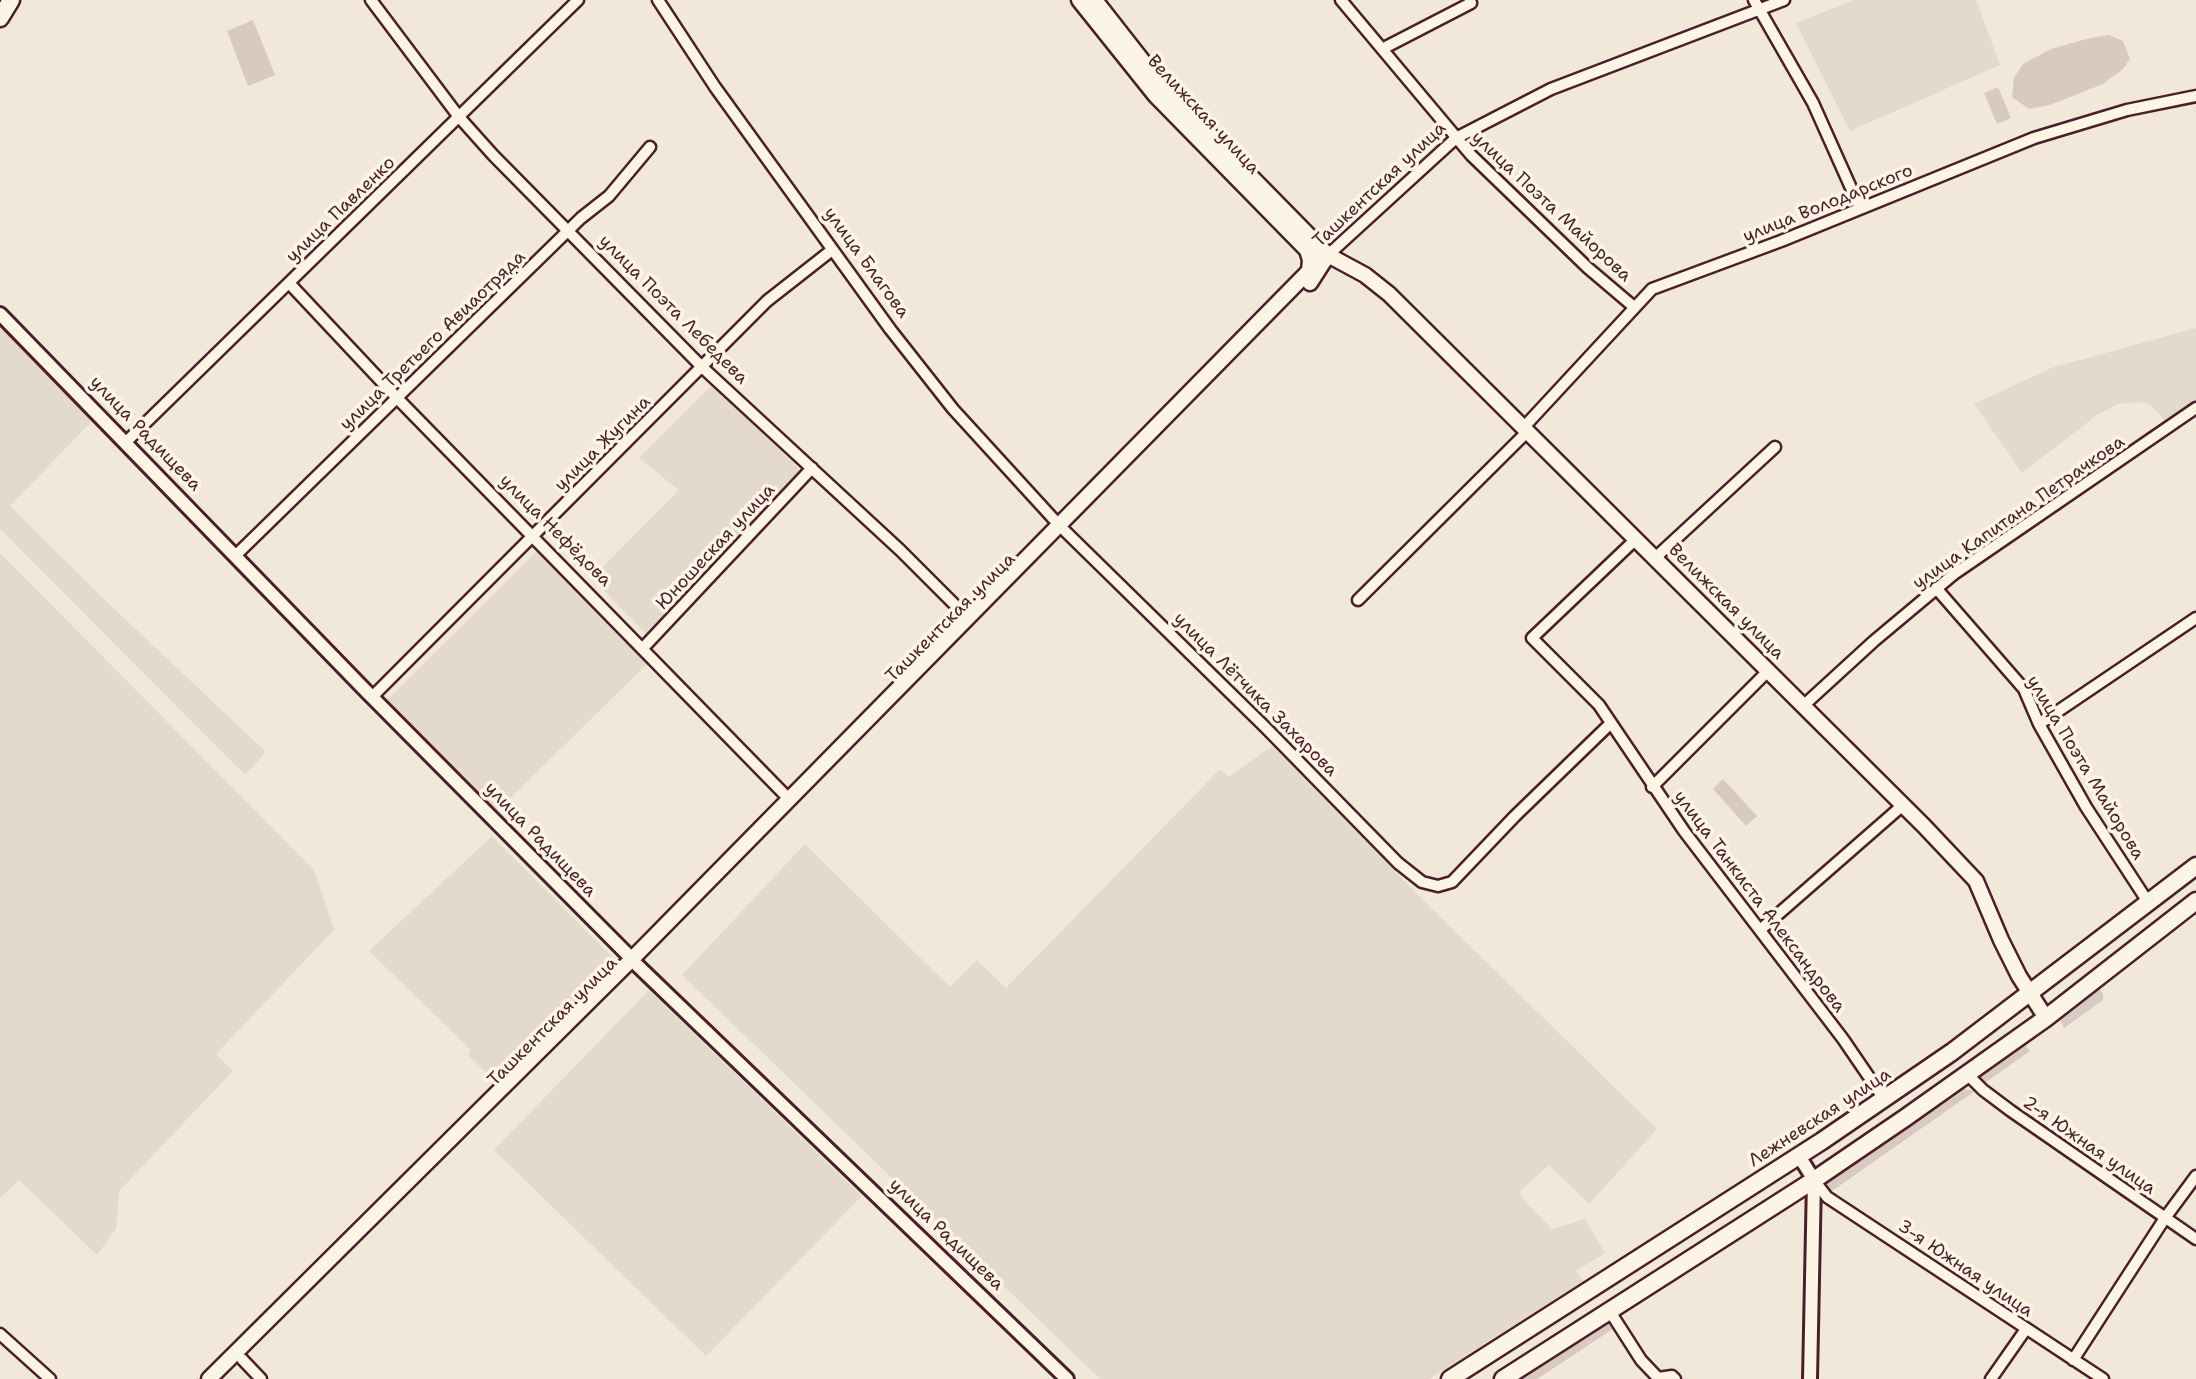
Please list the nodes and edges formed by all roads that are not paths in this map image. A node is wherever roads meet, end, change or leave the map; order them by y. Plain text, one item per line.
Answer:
1 (11, 0) edge
2 (371, 0) edge
3 (578, 0) edge
4 (659, 0) edge
5 (1079, 0) edge
6 (1095, 0) edge
7 (1341, 0) edge
8 (1754, 0) edge
9 (1784, 0) edge
10 (1470, 1) edge
11 (1760, 10) junction
12 (0, 18) edge
13 (1382, 49) junction
14 (2196, 96) edge
15 (459, 117) junction
16 (1456, 138) junction
17 (650, 147) dead end
18 (1860, 208) junction
19 (567, 232) junction
20 (832, 250) junction
21 (1317, 250) junction
22 (1312, 274) junction
23 (289, 283) junction
24 (1634, 307) junction
25 (0, 314) edge
26 (702, 367) junction
27 (397, 398) junction
28 (2196, 408) edge
29 (1526, 429) junction
30 (126, 442) junction
31 (1775, 447) dead end
32 (812, 468) junction
33 (1062, 528) junction
34 (534, 536) junction
35 (1636, 539) junction
36 (235, 556) junction
37 (1656, 558) junction
38 (1936, 588) junction
39 (1358, 600) dead end
40 (2196, 618) edge
41 (971, 621) junction
42 (643, 648) junction
43 (1768, 671) junction
44 (372, 697) junction
45 (1803, 706) junction
46 (1611, 723) junction
47 (2039, 724) junction
48 (1652, 787) junction
49 (792, 802) junction
50 (1903, 805) junction
51 (2196, 866) edge
52 (2196, 901) edge
53 (2148, 902) junction
54 (1760, 930) junction
55 (634, 962) junction
56 (2030, 994) junction
57 (2046, 1017) junction
58 (1968, 1074) junction
59 (1884, 1099) junction
60 (1799, 1156) junction
61 (2196, 1176) edge
62 (1814, 1180) junction
63 (2165, 1219) junction
64 (2196, 1239) edge
65 (1609, 1310) junction
66 (2026, 1329) junction
67 (0, 1334) edge
68 (239, 1356) junction
69 (2073, 1360) junction
70 (1657, 1378) edge
71 (50, 1379) edge
72 (209, 1379) edge
73 (222, 1379) edge
74 (261, 1379) edge
75 (1067, 1379) edge
76 (1450, 1379) edge
77 (1503, 1379) edge
78 (1675, 1379) edge
79 (1810, 1379) edge
80 (1991, 1379) edge
81 (2103, 1379) edge

1 - 12 main road
2 - 15 street, улица Поэта Лебедева
3 - 15 street, улица Павленко
4 - 20 street, улица Благова
5 - 21 main road, Велижская улица
6 - 21 main road, Велижская улица
7 - 13 street, улица Поэта Майорова
8 - 11 street
9 - 11 street, Ташкентская улица
10 - 13 street
11 - 16 street, Ташкентская улица
11 - 18 street
13 - 16 street, улица Поэта Майорова
14 - 18 street, улица Володарского
15 - 19 street, улица Поэта Лебедева
15 - 23 street, улица Павленко
16 - 21 street, Ташкентская улица
16 - 24 street, улица Поэта Майорова
17 - 19 street, улица Третьего Авиаотряда
18 - 24 street, улица Володарского
19 - 26 street, улица Поэта Лебедева
19 - 27 street, улица Третьего Авиаотряда
20 - 26 street, улица Жугина
20 - 33 street, улица Благова
21 - 22 main road, Ташкентская улица
21 - 22 main road
21 - 29 main road, Велижская улица
22 - 33 main road, Ташкентская улица
23 - 27 street, улица Нефёдова
23 - 30 street, улица Павленко
24 - 29 street, улица Володарского
25 - 30 street, улица Радищева
26 - 32 street, улица Поэта Лебедева
26 - 34 street, улица Жугина
27 - 34 street, улица Нефёдова
27 - 36 street, улица Третьего Авиаотряда
28 - 38 street, улица Капитана Петрачкова
29 - 35 main road, Велижская улица
29 - 39 street, улица Володарского
30 - 36 street, улица Радищева
31 - 37 street
32 - 41 street, улица Поэта Лебедева
32 - 42 street, Юношеская улица
33 - 41 main road, Ташкентская улица
33 - 46 street, улица Лётчика Захарова
34 - 42 street, улица Нефёдова
34 - 44 street, улица Жугина
35 - 37 main road, Велижская улица
35 - 46 street, улица Танкиста Александрова
36 - 44 street, улица Радищева
37 - 43 main road, Велижская улица
38 - 45 street, улица Капитана Петрачкова
38 - 47 street, улица Поэта Майорова
40 - 47 street
41 - 49 main road, Ташкентская улица
42 - 49 street, улица Нефёдова
43 - 45 main road, Велижская улица
43 - 48 street
44 - 55 street, улица Радищева
45 - 50 main road, Велижская улица
46 - 48 street, улица Танкиста Александрова
47 - 53 street, улица Поэта Майорова
48 - 54 street, улица Танкиста Александрова
49 - 55 main road, Ташкентская улица
50 - 54 street
50 - 56 main road, Велижская улица
51 - 53 main road, Лежневская улица
52 - 57 main road
53 - 56 main road, Лежневская улица
54 - 59 street, улица Танкиста Александрова
55 - 68 main road, Ташкентская улица
55 - 75 street, улица Радищева
56 - 57 main road, Велижская улица
56 - 59 main road, Лежневская улица
57 - 58 main road
58 - 62 main road
58 - 63 street, 2-я Южная улица
59 - 60 main road, Лежневская улица
60 - 62 street
60 - 76 main road, Лежневская улица
61 - 63 street
62 - 65 main road
62 - 66 street, 3-я Южная улица
62 - 79 street
63 - 64 street, 2-я Южная улица
63 - 69 street
65 - 70 street
65 - 77 main road
66 - 69 street, 3-я Южная улица
66 - 80 street
67 - 71 street
68 - 72 main road, Ташкентская улица
68 - 73 main road, Ташкентская улица
68 - 74 street
69 - 81 street, 3-я Южная улица
70 - 78 street

